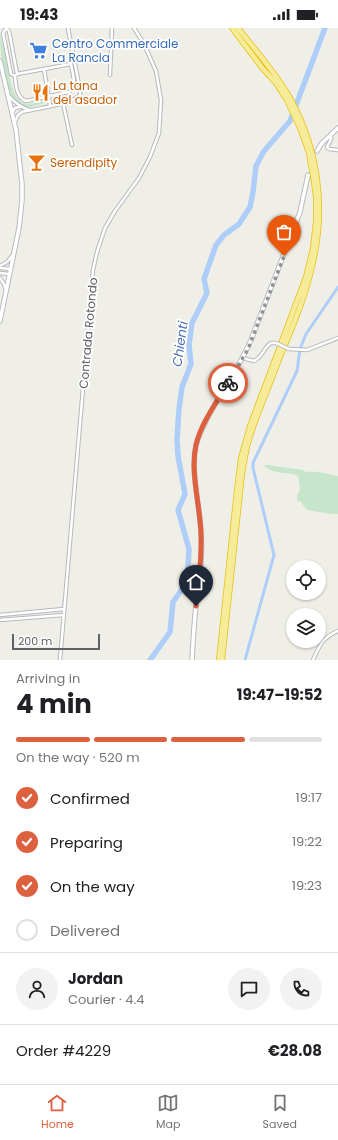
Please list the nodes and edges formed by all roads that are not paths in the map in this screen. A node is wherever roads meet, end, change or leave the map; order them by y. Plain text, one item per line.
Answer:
1 (6, 28) edge
2 (68, 28) edge
3 (112, 28) edge
4 (134, 28) edge
5 (232, 28) edge
6 (238, 28) edge
7 (0, 61) edge
8 (44, 69) junction
9 (16, 75) junction
10 (110, 75) dead end
11 (277, 82) junction
12 (8, 94) junction
13 (48, 96) junction
14 (63, 103) junction
15 (50, 105) junction
16 (21, 107) junction
17 (29, 110) junction
18 (13, 111) junction
19 (22, 112) junction
20 (296, 113) junction
21 (15, 122) junction
22 (338, 128) edge
23 (331, 134) junction
24 (72, 145) dead end
25 (338, 150) edge
26 (317, 151) dead end
27 (308, 175) dead end
28 (15, 251) junction
29 (0, 267) edge
30 (11, 269) junction
31 (0, 273) edge
32 (10, 274) junction
33 (0, 278) edge
34 (6, 291) junction
35 (0, 321) edge
36 (338, 338) edge
37 (242, 358) junction
38 (64, 609) junction
39 (0, 615) edge
40 (64, 615) junction
41 (0, 620) edge
42 (338, 631) edge
43 (60, 660) edge
44 (192, 660) edge
45 (219, 660) edge
46 (222, 660) edge
47 (313, 660) edge

1 - 9 street
1 - 9 street
2 - 14 street
3 - 10 street
4 - 38 street, Contrada Rotondo
5 - 11 highway
6 - 11 highway
7 - 12 street
8 - 9 street
8 - 13 street
8 - 13 street
9 - 13 street
11 - 20 highway
12 - 16 street
12 - 18 street
13 - 15 street
14 - 15 street
14 - 24 street
15 - 17 street
16 - 17 street
16 - 18 street
17 - 19 street
18 - 19 street
18 - 21 street
19 - 21 street
20 - 45 highway
20 - 46 highway
21 - 28 street
22 - 23 street
23 - 25 street
23 - 26 street
27 - 37 street
28 - 29 street
28 - 30 street
29 - 30 street
30 - 32 street
31 - 32 street
32 - 34 street
33 - 34 street
34 - 35 street
36 - 37 street, bridge
37 - 44 street
38 - 39 street
38 - 40 street, Contrada Rotondo
40 - 41 street
40 - 43 street, Contrada Rotondo
42 - 47 street

